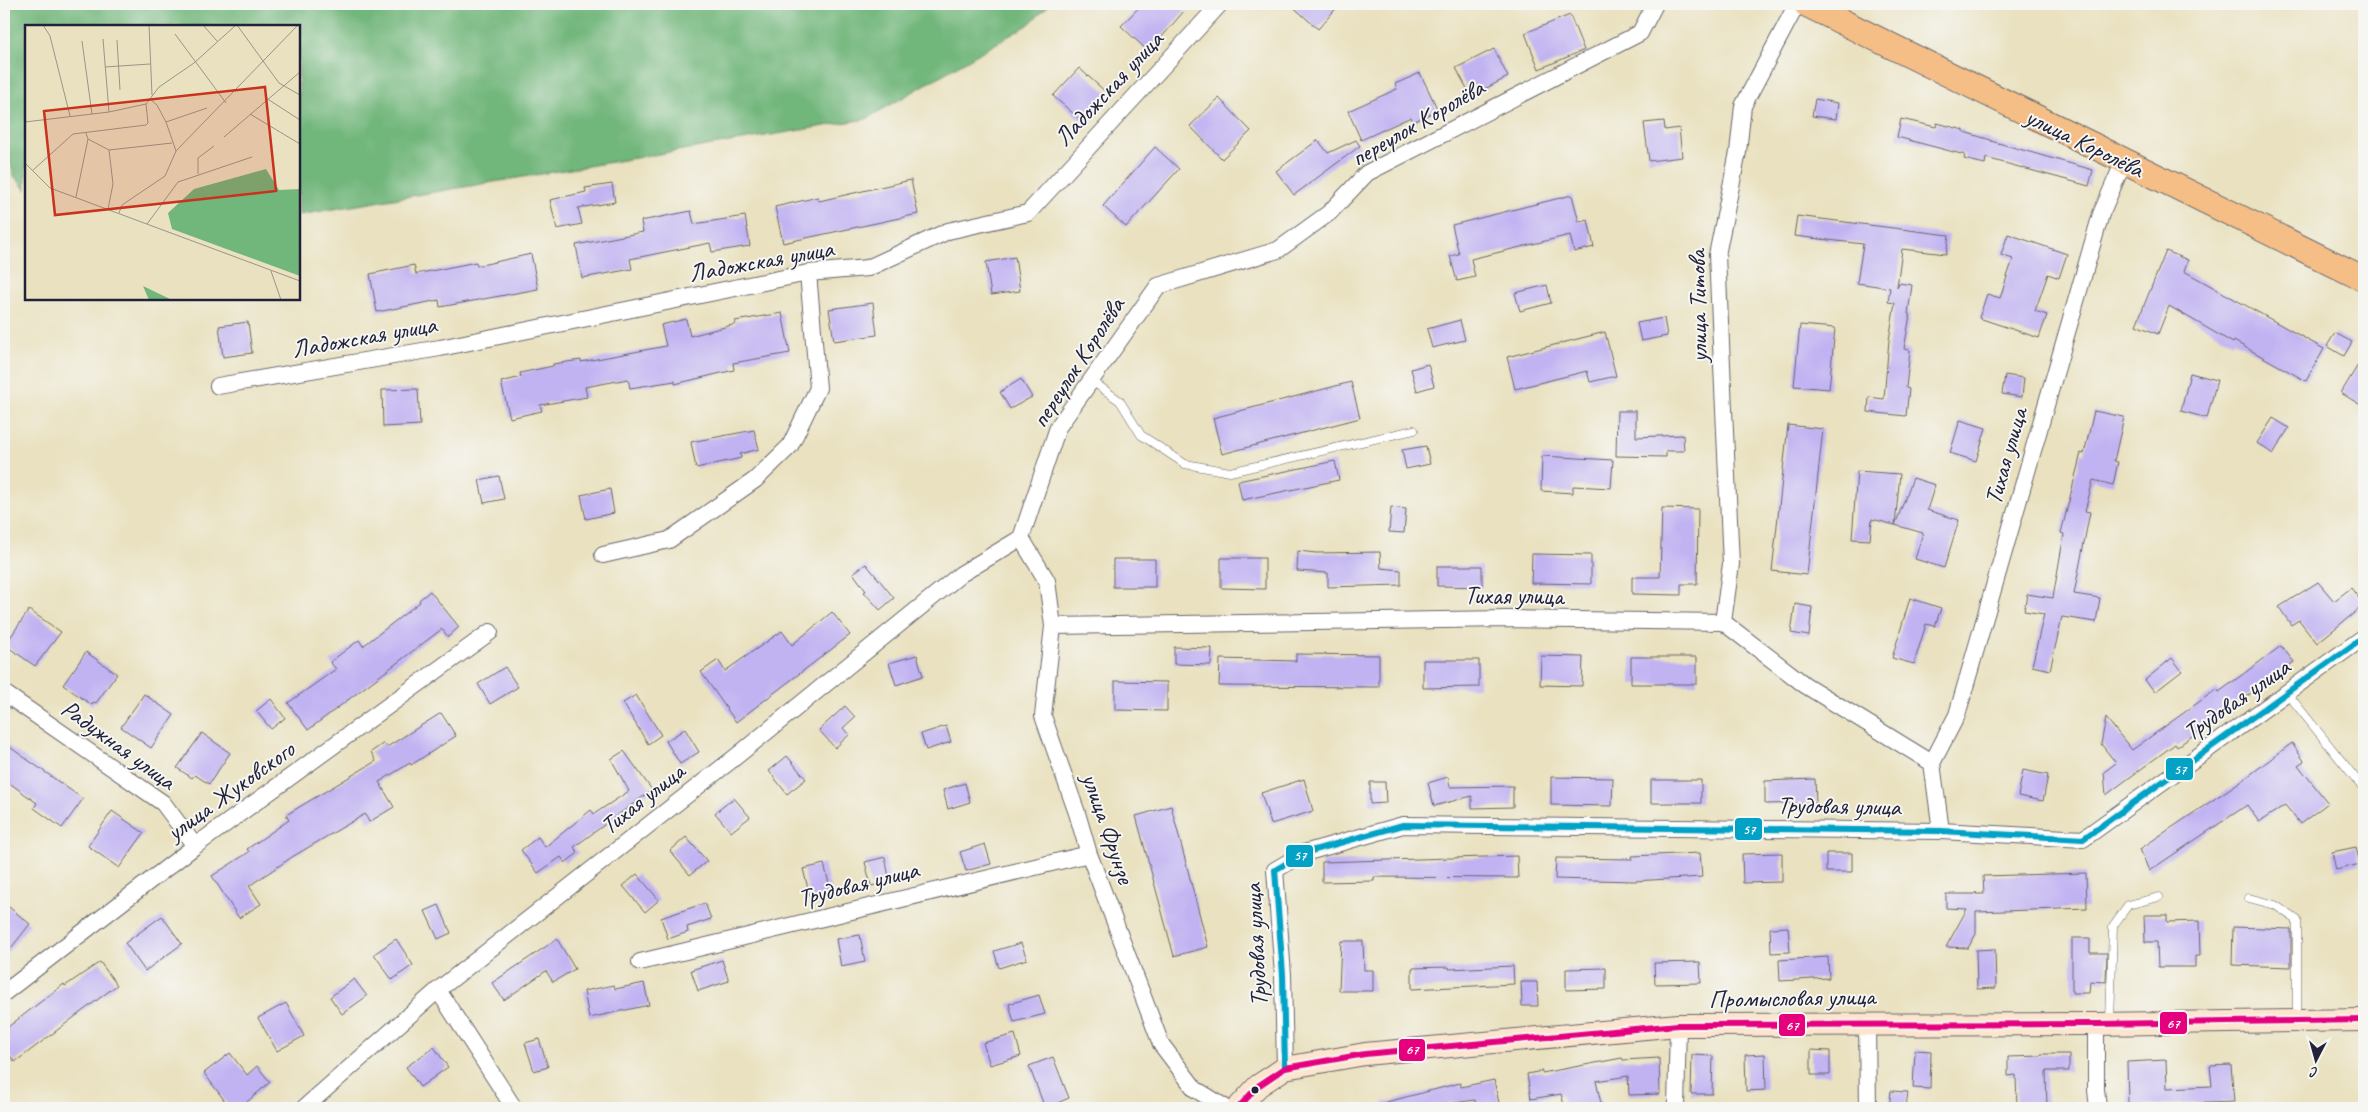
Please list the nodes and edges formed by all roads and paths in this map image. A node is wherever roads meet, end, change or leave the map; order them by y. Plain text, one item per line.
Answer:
1 (1220, 4) edge
2 (1655, 4) edge
3 (1797, 4) edge
4 (1806, 4) edge
5 (2124, 161) junction
6 (808, 274) junction
7 (2364, 279) edge
8 (1092, 381) junction
9 (218, 386) dead end
10 (1414, 430) dead end
11 (1021, 538) junction
12 (603, 555) dead end
13 (1723, 622) junction
14 (1053, 626) junction
15 (490, 632) dead end
16 (2364, 637) edge
17 (4, 693) edge
18 (2288, 694) junction
19 (1932, 763) junction
20 (2364, 788) edge
21 (1941, 831) junction
22 (195, 846) junction
23 (1089, 854) junction
24 (2159, 896) dead end
25 (2249, 898) dead end
26 (640, 962) dead end
27 (438, 990) junction
28 (4, 993) edge
29 (2364, 1020) edge
30 (2296, 1021) junction
31 (1867, 1024) junction
32 (2103, 1024) junction
33 (1678, 1026) junction
34 (1285, 1068) junction
35 (304, 1108) edge
36 (514, 1108) edge
37 (1226, 1108) edge
38 (1238, 1108) edge
39 (1676, 1108) edge
40 (1868, 1108) edge
41 (2098, 1108) edge

1 - 6 street, Ладожская улица
2 - 8 street, переулок Королёва
3 - 13 street, улица Титова
4 - 5 main road, улица Королёва
5 - 7 main road, улица Королёва
5 - 19 street, Тихая улица
6 - 9 street, Ладожская улица
6 - 12 street
8 - 10 lane
8 - 11 street, переулок Королёва
11 - 14 street, улица Фрунзе
11 - 27 street, Тихая улица
13 - 14 street, Тихая улица
13 - 19 street
14 - 23 street, улица Фрунзе
15 - 22 street, улица Жуковского
16 - 18 street, Трудовая улица
17 - 22 street, Радужная улица
18 - 20 lane
18 - 21 street, Трудовая улица
19 - 21 street
21 - 34 street, Трудовая улица
22 - 28 street, улица Жуковского
23 - 26 street, Трудовая улица
23 - 37 street, улица Фрунзе
24 - 32 lane
25 - 30 lane
27 - 35 street, Тихая улица
27 - 36 street
29 - 30 street, Промысловая улица
30 - 32 street, Промысловая улица
31 - 32 street, Промысловая улица
31 - 33 street, Промысловая улица
31 - 40 street
32 - 41 street
33 - 34 street, Промысловая улица
33 - 39 street
34 - 38 street, Промысловая улица

